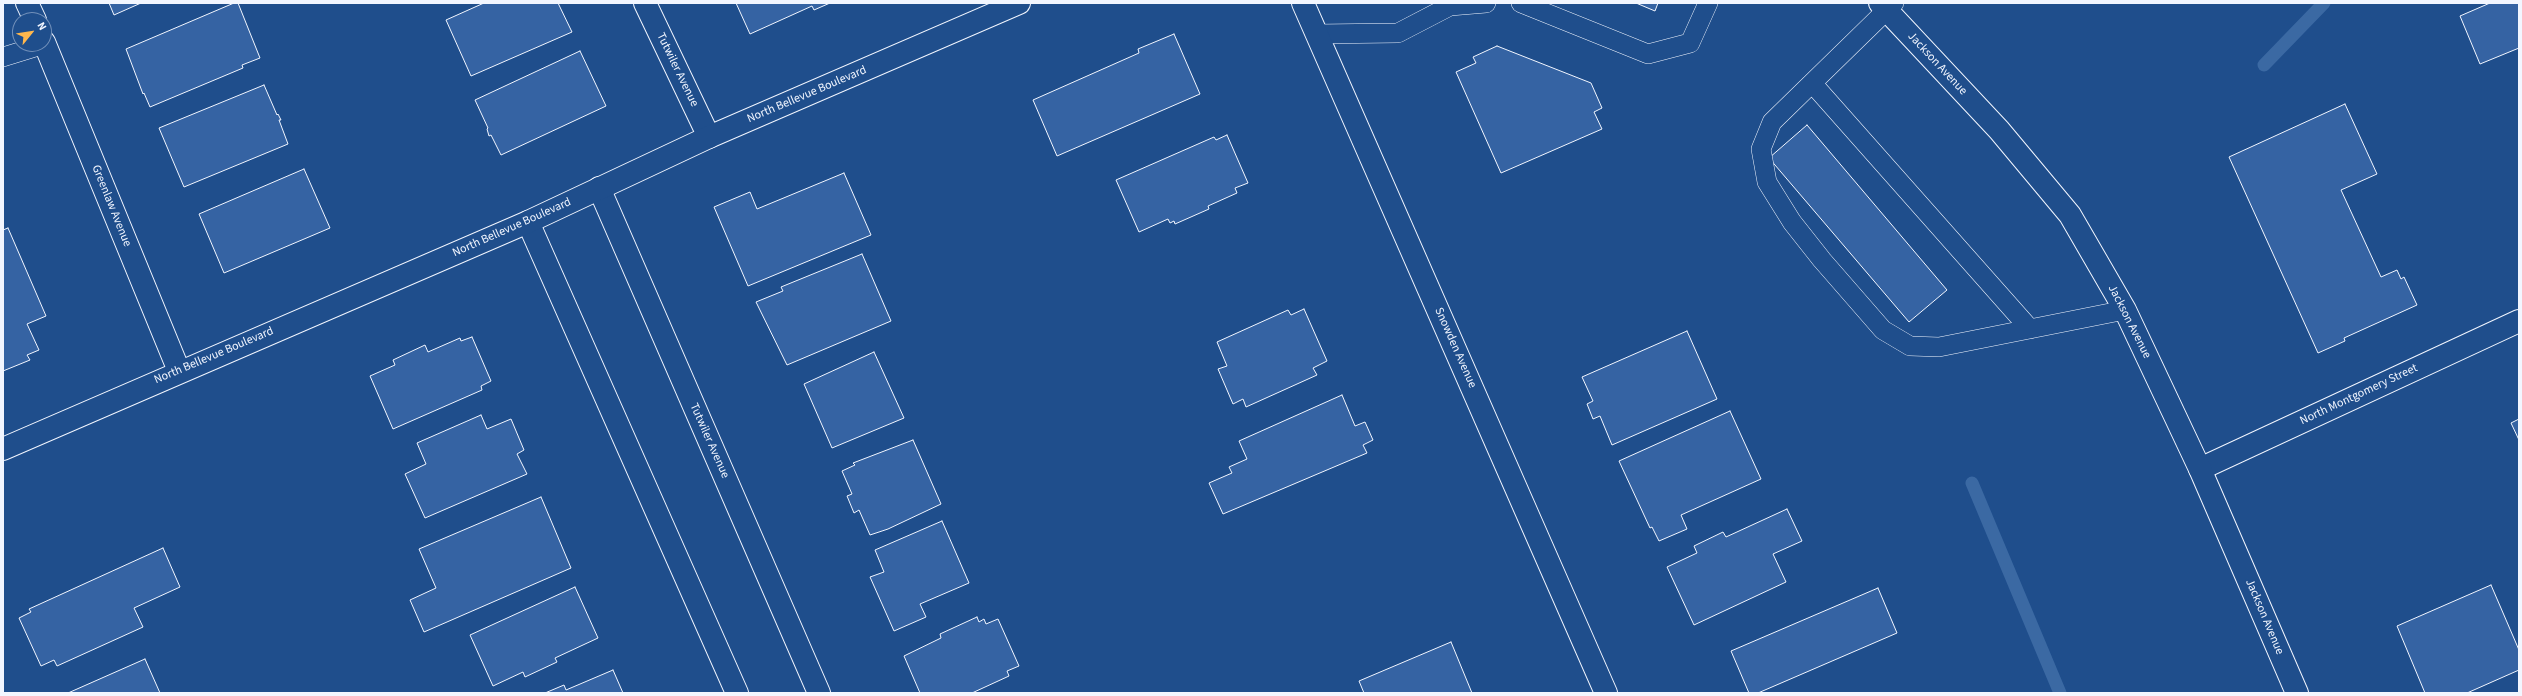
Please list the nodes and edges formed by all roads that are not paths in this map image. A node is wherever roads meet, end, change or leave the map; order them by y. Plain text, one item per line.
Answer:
1 (645, 3) edge
2 (1019, 3) edge
3 (1303, 3) edge
4 (1486, 3) edge
5 (1521, 3) edge
6 (1708, 3) edge
7 (1451, 5) edge
8 (1887, 5) edge
9 (1316, 34) junction
10 (18, 52) edge
11 (48, 52) edge
12 (3, 57) edge
13 (1812, 83) junction
14 (709, 137) junction
15 (599, 188) junction
16 (528, 222) junction
17 (2125, 310) junction
18 (2519, 321) edge
19 (2030, 329) junction
20 (179, 371) junction
21 (3, 449) edge
22 (2200, 469) junction
23 (737, 693) edge
24 (819, 693) edge
25 (1606, 693) edge
26 (2297, 693) edge

1 - 14 street, Tutwiler Avenue
2 - 14 street, North Bellevue Boulevard
3 - 9 street, Snowden Avenue
4 - 7 lane
5 - 6 lane
7 - 9 lane
8 - 13 lane
8 - 17 street, Jackson Avenue
9 - 25 street, Snowden Avenue
10 - 12 lane
11 - 20 street, Greenlaw Avenue
13 - 19 lane
13 - 19 lane
14 - 15 street, North Bellevue Boulevard
15 - 16 street, North Bellevue Boulevard
15 - 24 street, Tutwiler Avenue
16 - 20 street, North Bellevue Boulevard
16 - 23 street
17 - 19 lane
17 - 22 street, Jackson Avenue
18 - 22 street, North Montgomery Street
20 - 21 street, North Bellevue Boulevard
22 - 26 street, Jackson Avenue

